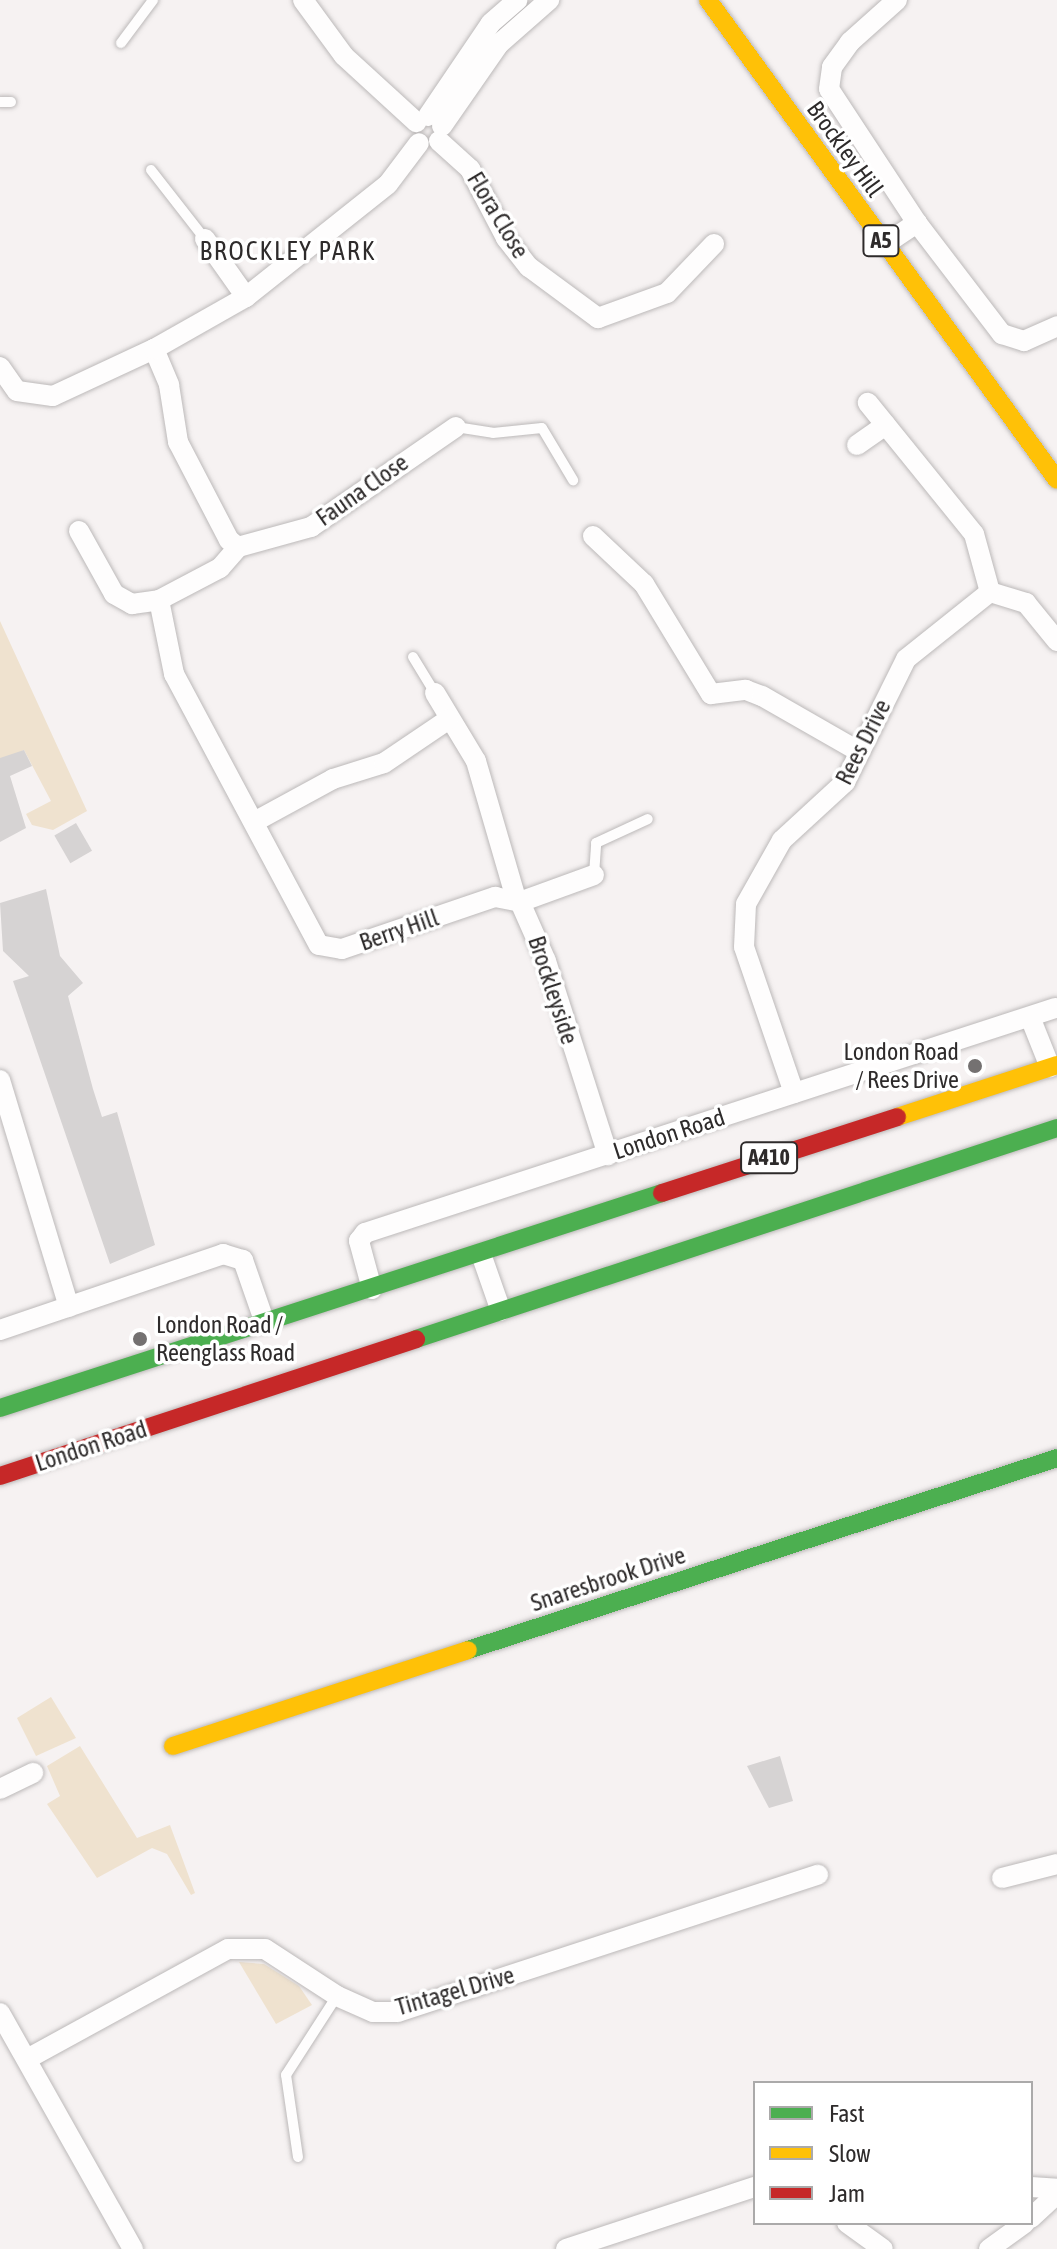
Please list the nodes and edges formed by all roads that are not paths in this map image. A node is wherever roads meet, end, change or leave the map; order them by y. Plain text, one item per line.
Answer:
1 (153, 0) edge
2 (303, 0) edge
3 (517, 0) edge
4 (549, 0) edge
5 (708, 0) edge
6 (897, 0) edge
7 (121, 43) dead end
8 (429, 130) junction
9 (151, 170) dead end
10 (917, 223) junction
11 (205, 239) joint
12 (714, 244) dead end
13 (884, 245) junction
14 (246, 297) junction
15 (1057, 326) edge
16 (154, 349) junction
17 (0, 367) edge
18 (868, 403) dead end
19 (886, 425) junction
20 (456, 427) joint
21 (857, 445) dead end
22 (573, 480) dead end
23 (1057, 480) edge
24 (79, 531) dead end
25 (593, 536) dead end
26 (238, 547) junction
27 (990, 592) junction
28 (159, 600) junction
29 (1057, 641) edge
30 (413, 657) dead end
31 (435, 693) joint
32 (449, 719) junction
33 (858, 751) junction
34 (648, 819) dead end
35 (254, 822) junction
36 (594, 875) joint
37 (518, 900) junction
38 (1055, 1008) dead end
39 (1030, 1017) junction
40 (1053, 1066) edge
41 (0, 1080) edge
42 (794, 1093) junction
43 (1057, 1128) edge
44 (608, 1155) junction
45 (481, 1254) junction
46 (372, 1289) junction
47 (69, 1307) junction
48 (501, 1311) junction
49 (265, 1323) junction
50 (0, 1330) edge
51 (0, 1408) edge
52 (1057, 1458) edge
53 (0, 1476) edge
54 (173, 1746) dead end
55 (33, 1773) dead end
56 (0, 1789) edge
57 (1057, 1864) edge
58 (818, 1875) dead end
59 (1002, 1878) dead end
60 (337, 1996) junction
61 (0, 2013) edge
62 (27, 2059) junction
63 (298, 2157) dead end
64 (1033, 2187) edge
65 (753, 2188) edge
66 (1057, 2192) edge
67 (1033, 2216) edge
68 (850, 2225) edge
69 (1022, 2225) edge
70 (133, 2249) edge
71 (566, 2249) edge
72 (883, 2249) edge
73 (989, 2249) edge

1 - 7 lane
2 - 8 street
3 - 8 street
4 - 8 street
5 - 13 street, Brockley Hill / A5
6 - 10 street
8 - 12 street, Flora Close
8 - 14 street
9 - 11 lane
10 - 13 street
10 - 15 street
11 - 14 street
13 - 23 street, Brockley Hill / A5
14 - 16 street
16 - 17 street
16 - 26 street
18 - 19 street
19 - 21 street
19 - 27 street
20 - 22 lane, Fauna Close
20 - 26 street, Fauna Close
24 - 28 street
25 - 33 street
26 - 28 street
27 - 29 street
27 - 33 street, Rees Drive
28 - 35 street, Berry Hill
30 - 31 lane
31 - 32 street
32 - 35 street
32 - 37 street, Brockleyside
33 - 42 street, Rees Drive
34 - 36 lane
35 - 37 street, Berry Hill
36 - 37 street
37 - 44 street, Brockleyside
38 - 39 street, London Road
39 - 40 street
39 - 42 street, London Road
40 - 45 street, A410
41 - 47 street
42 - 44 street, London Road
43 - 48 street, London Road
44 - 46 street, London Road
45 - 46 street, A410
45 - 48 street
46 - 49 street, A410
47 - 49 street
47 - 50 street
48 - 53 street, London Road
49 - 51 street, A410
52 - 54 street, Snaresbrook Drive
55 - 56 street
57 - 59 street
58 - 60 street, Tintagel Drive
60 - 62 street, Tintagel Drive
60 - 63 lane
61 - 62 street
62 - 70 street
64 - 66 street
65 - 71 street
66 - 67 street
68 - 72 street
69 - 73 street

